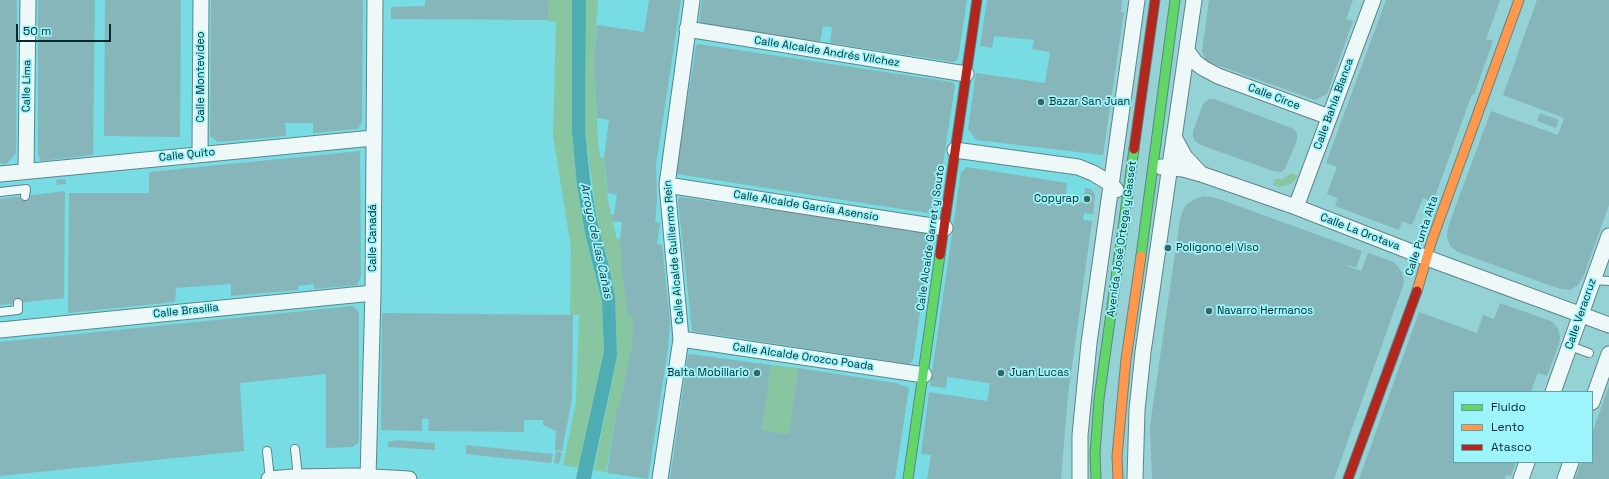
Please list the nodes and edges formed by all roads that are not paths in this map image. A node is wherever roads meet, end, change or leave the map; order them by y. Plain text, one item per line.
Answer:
1 (28, 0) edge
2 (201, 0) edge
3 (375, 0) edge
4 (692, 0) edge
5 (977, 0) edge
6 (1137, 0) edge
7 (1155, 0) edge
8 (1175, 0) edge
9 (1194, 0) edge
10 (1373, 0) edge
11 (1519, 0) edge
12 (687, 29) junction
13 (1187, 51) junction
14 (966, 74) junction
15 (1218, 76) junction
16 (1182, 84) junction
17 (1139, 117) junction
18 (1329, 117) junction
19 (1174, 137) junction
20 (373, 138) junction
21 (1136, 143) junction
22 (955, 150) junction
23 (200, 154) junction
24 (1114, 160) junction
25 (1154, 166) junction
26 (1078, 167) junction
27 (1170, 168) junction
28 (0, 174) edge
29 (1201, 174) junction
30 (26, 183) junction
31 (667, 184) junction
32 (1111, 184) junction
33 (1129, 188) junction
34 (0, 192) edge
35 (1127, 202) junction
36 (1296, 207) junction
37 (944, 228) junction
38 (1609, 236) edge
39 (1427, 258) junction
40 (1593, 280) junction
41 (1609, 281) edge
42 (373, 293) junction
43 (18, 303) dead end
44 (0, 312) edge
45 (1581, 314) junction
46 (1609, 325) edge
47 (0, 330) edge
48 (681, 339) junction
49 (1570, 346) junction
50 (1589, 353) dead end
51 (1609, 354) edge
52 (924, 375) junction
53 (1553, 391) edge
54 (1593, 399) edge
55 (295, 449) dead end
56 (267, 451) dead end
57 (1527, 463) edge
58 (1571, 463) edge
59 (295, 477) edge
60 (368, 477) junction
61 (269, 479) edge
62 (409, 479) edge
63 (660, 479) edge
64 (908, 479) edge
65 (1080, 479) edge
66 (1096, 479) edge
67 (1118, 479) edge
68 (1135, 479) edge
69 (1348, 479) edge
70 (1521, 479) edge
71 (1565, 479) edge

1 - 30 street, Calle Lima
2 - 23 street, Calle Montevideo
3 - 20 street, Calle Canadá
4 - 12 street, Calle Alcalde Guillermo Rein
5 - 14 street, Calle Alcalde Garret y Souto
6 - 24 street, Avenida José Ortega y Gasset
7 - 17 street, Avenida José Ortega y Gasset
8 - 25 street, Avenida José Ortega y Gasset
9 - 13 street
10 - 18 street, Calle Bahía Blanca
11 - 39 street, Calle Punta Alta
12 - 14 street, Calle Alcalde Andrés Vílchez
12 - 31 street, Calle Alcalde Guillermo Rein
13 - 15 street, Calle Circe
13 - 16 street
14 - 22 street, Calle Alcalde Garret y Souto
15 - 16 street, Calle Circe
15 - 18 street, Calle Circe
16 - 19 street
17 - 21 street, Avenida José Ortega y Gasset
17 - 25 street
18 - 36 street, Calle Bahía Blanca
19 - 27 street
19 - 29 street, Calle La Orotava
20 - 23 street, Calle Quito
20 - 42 street, Calle Canadá
21 - 24 street
21 - 33 street, Avenida José Ortega y Gasset
22 - 26 street
22 - 37 street, Calle Alcalde Garret y Souto
23 - 30 street, Calle Quito
24 - 26 street
24 - 32 street, Avenida José Ortega y Gasset
25 - 27 street, Calle La Orotava
25 - 33 street
25 - 67 street, Avenida José Ortega y Gasset
26 - 32 street
27 - 29 street, Calle La Orotava
27 - 68 street
28 - 30 street, Calle Quito
29 - 36 street, Calle La Orotava
30 - 34 lane
31 - 37 street, Calle Alcalde García Asensio
31 - 48 street, Calle Alcalde Guillermo Rein
32 - 35 street
32 - 65 street, Avenida José Ortega y Gasset
33 - 35 street, Avenida José Ortega y Gasset
35 - 66 street, Avenida José Ortega y Gasset
36 - 39 street, Calle La Orotava
37 - 52 street, Calle Alcalde Garret y Souto
38 - 40 street, Calle Veracruz
39 - 45 street, Calle La Orotava
39 - 69 street, Calle Punta Alta
40 - 41 lane
40 - 45 street, Calle Veracruz
42 - 47 street, Calle Brasilia
42 - 60 street, Calle Canadá
43 - 44 lane
45 - 46 street, Calle La Orotava
45 - 49 street, Calle Veracruz
48 - 52 street, Calle Alcalde Orozco Poada
48 - 63 street, Calle Alcalde Guillermo Rein
49 - 50 lane
49 - 53 street, Calle Veracruz
51 - 54 street
52 - 64 street, Calle Alcalde Garret y Souto
55 - 59 lane
56 - 61 lane
57 - 70 street
58 - 71 street
59 - 60 street
59 - 61 street
60 - 62 street

